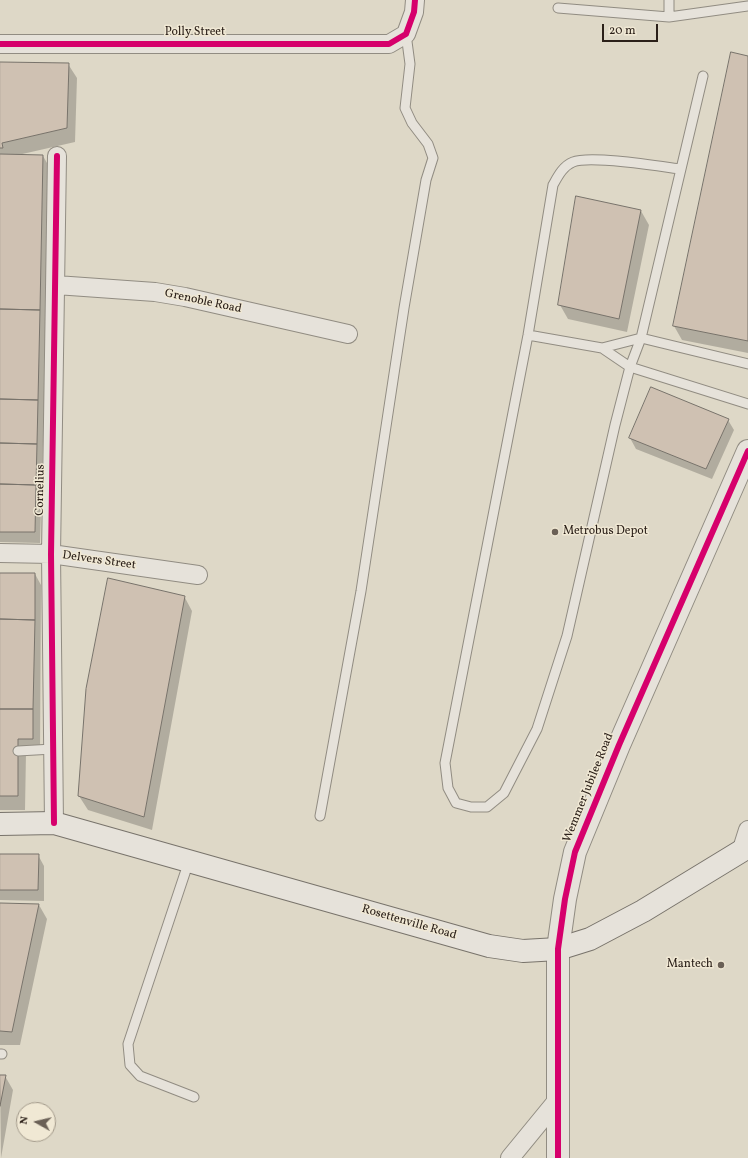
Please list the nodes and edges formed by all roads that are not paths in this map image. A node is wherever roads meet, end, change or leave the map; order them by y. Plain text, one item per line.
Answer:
1 (414, 0) edge
2 (669, 0) edge
3 (748, 6) edge
4 (558, 8) dead end
5 (669, 17) junction
6 (406, 34) junction
7 (0, 44) edge
8 (703, 76) dead end
9 (57, 156) dead end
10 (680, 169) junction
11 (56, 285) junction
12 (348, 334) dead end
13 (528, 335) junction
14 (641, 338) junction
15 (602, 348) junction
16 (748, 364) edge
17 (630, 367) junction
18 (748, 404) edge
19 (748, 451) edge
20 (0, 554) edge
21 (51, 554) junction
22 (198, 575) dead end
23 (53, 749) junction
24 (18, 751) dead end
25 (320, 816) dead end
26 (54, 823) junction
27 (0, 824) edge
28 (746, 842) edge
29 (189, 861) junction
30 (558, 949) junction
31 (194, 1097) dead end
32 (560, 1097) junction
33 (510, 1158) edge
34 (558, 1158) edge

1 - 6 street
2 - 5 lane
3 - 5 lane
4 - 5 lane
6 - 7 street, Polly Street
6 - 25 lane
8 - 10 lane
9 - 11 street, Cornelius
10 - 13 lane
10 - 14 lane
11 - 12 street, Grenoble Road
11 - 21 street, Cornelius
13 - 15 lane
13 - 17 lane
14 - 15 lane
14 - 16 lane
14 - 17 lane
15 - 17 lane
17 - 18 lane
19 - 30 main road, Wemmer Jubilee Road
20 - 21 street, Delvers Street
21 - 22 street, Delvers Street
21 - 23 street, Cornelius
23 - 24 lane
23 - 26 street, Cornelius
26 - 27 main road, Rosettenville Road
26 - 29 main road, Rosettenville Road
28 - 30 main road, Rosettenville Road
29 - 30 main road, Rosettenville Road
29 - 31 lane
30 - 32 main road, Wemmer Jubilee Road
32 - 33 street
32 - 34 main road, Wemmer Jubilee Road

